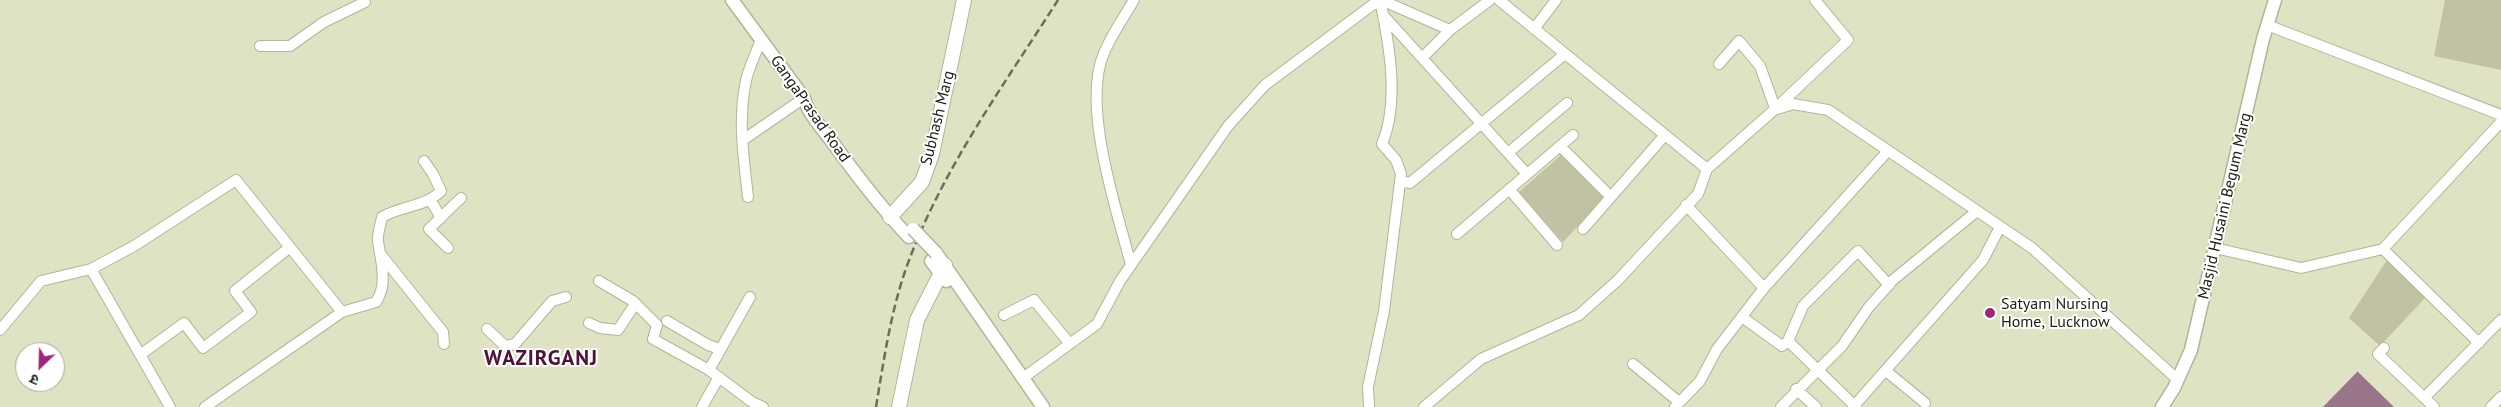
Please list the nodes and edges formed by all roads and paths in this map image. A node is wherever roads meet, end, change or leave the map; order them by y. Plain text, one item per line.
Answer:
1 (364, 0) edge
2 (732, 0) edge
3 (964, 0) edge
4 (1134, 0) edge
5 (1380, 0) edge
6 (1490, 0) edge
7 (1499, 0) edge
8 (1556, 0) edge
9 (1815, 0) edge
10 (2275, 0) edge
11 (1383, 15) junction
12 (2267, 25) junction
13 (1534, 29) junction
14 (1450, 30) junction
15 (762, 39) junction
16 (260, 46) dead end
17 (1565, 54) junction
18 (1422, 58) junction
19 (1719, 64) dead end
20 (804, 98) junction
21 (1567, 103) dead end
22 (1774, 109) junction
23 (2501, 115) edge
24 (2501, 122) edge
25 (1482, 124) junction
26 (1573, 135) dead end
27 (1665, 135) junction
28 (742, 140) junction
29 (1560, 146) junction
30 (1887, 152) junction
31 (1508, 153) junction
32 (424, 161) dead end
33 (1707, 169) junction
34 (1527, 174) junction
35 (1400, 181) junction
36 (1509, 189) junction
37 (748, 197) dead end
38 (1611, 197) junction
39 (461, 198) dead end
40 (431, 201) junction
41 (1686, 205) junction
42 (1977, 211) junction
43 (892, 214) junction
44 (441, 218) junction
45 (2000, 227) junction
46 (1583, 229) dead end
47 (1457, 234) dead end
48 (1557, 245) dead end
49 (290, 247) junction
50 (448, 248) dead end
51 (2216, 248) junction
52 (2383, 249) junction
53 (382, 256) junction
54 (1131, 265) junction
55 (90, 269) junction
56 (943, 270) junction
57 (599, 280) dead end
58 (1889, 285) junction
59 (1764, 288) junction
60 (566, 297) dead end
61 (750, 297) dead end
62 (635, 304) junction
63 (342, 312) junction
64 (1004, 315) dead end
65 (1742, 317) junction
66 (2501, 320) edge
67 (667, 321) dead end
68 (589, 323) dead end
69 (487, 329) dead end
70 (0, 330) edge
71 (1788, 341) junction
72 (2479, 343) junction
73 (444, 344) dead end
74 (1070, 344) junction
75 (2384, 348) dead end
76 (720, 349) junction
77 (140, 355) junction
78 (1633, 364) dead end
79 (1816, 369) junction
80 (709, 370) junction
81 (1886, 371) junction
82 (719, 377) junction
83 (1023, 378) junction
84 (2178, 380) junction
85 (1796, 390) junction
86 (2501, 397) edge
87 (2424, 398) junction
88 (1925, 403) dead end
89 (1677, 405) edge
90 (1854, 406) edge
91 (170, 407) edge
92 (205, 407) edge
93 (702, 407) edge
94 (763, 407) edge
95 (899, 407) edge
96 (1032, 407) edge
97 (1043, 407) edge
98 (1370, 407) edge
99 (1424, 407) edge
100 (1780, 407) edge
101 (1816, 407) edge
102 (2162, 407) edge
103 (2434, 407) edge
104 (2492, 407) edge

1 - 16 street
2 - 15 street, GangaPrasad Road
3 - 43 main road, Subhash Marg
4 - 54 street
5 - 11 street
5 - 14 street
5 - 54 street
6 - 14 street
7 - 13 street
8 - 13 street
9 - 22 street
10 - 12 street, Masjid Husaini Begum Marg
11 - 18 street
11 - 35 street
12 - 23 street
12 - 51 street, Masjid Husaini Begum Marg
13 - 17 street
14 - 18 street
15 - 20 street, GangaPrasad Road
15 - 28 street
17 - 25 street
17 - 27 street
18 - 25 street
19 - 22 street
20 - 28 street
20 - 43 street, GangaPrasad Road
21 - 31 street
22 - 30 street
22 - 33 street
24 - 52 street
25 - 31 street
25 - 35 street
26 - 29 street
27 - 33 street
27 - 38 street
28 - 37 street
29 - 34 street
29 - 38 street
30 - 42 street
30 - 59 street
31 - 34 street
32 - 40 street
33 - 41 street
34 - 36 street
35 - 98 street
36 - 47 street
36 - 48 street
38 - 46 street
39 - 44 street
40 - 44 street
40 - 53 street
41 - 59 street
41 - 99 street
42 - 45 street
42 - 58 street
43 - 56 street
44 - 50 street
45 - 81 street
45 - 84 street
49 - 55 street
49 - 63 street
49 - 77 street
51 - 52 street
51 - 84 street, Masjid Husaini Begum Marg
52 - 72 street
53 - 63 street
53 - 73 street
54 - 74 street
55 - 70 street
55 - 77 street
56 - 83 street
56 - 95 main road
56 - 96 street
57 - 62 street
58 - 71 street
58 - 79 street
59 - 65 street
60 - 69 street
61 - 76 street
62 - 68 street
62 - 80 street
63 - 92 street
64 - 74 street
65 - 71 street
65 - 89 street
66 - 72 street
67 - 76 street
71 - 79 street
72 - 87 street
74 - 83 street
75 - 87 street
76 - 80 street
77 - 91 street
78 - 89 street
79 - 85 street
79 - 90 street
80 - 82 street
81 - 88 street
81 - 90 street
82 - 93 street
82 - 94 street
83 - 97 street
84 - 102 street, Masjid Husaini Begum Marg
85 - 100 street
85 - 101 street
86 - 104 street
87 - 103 street

